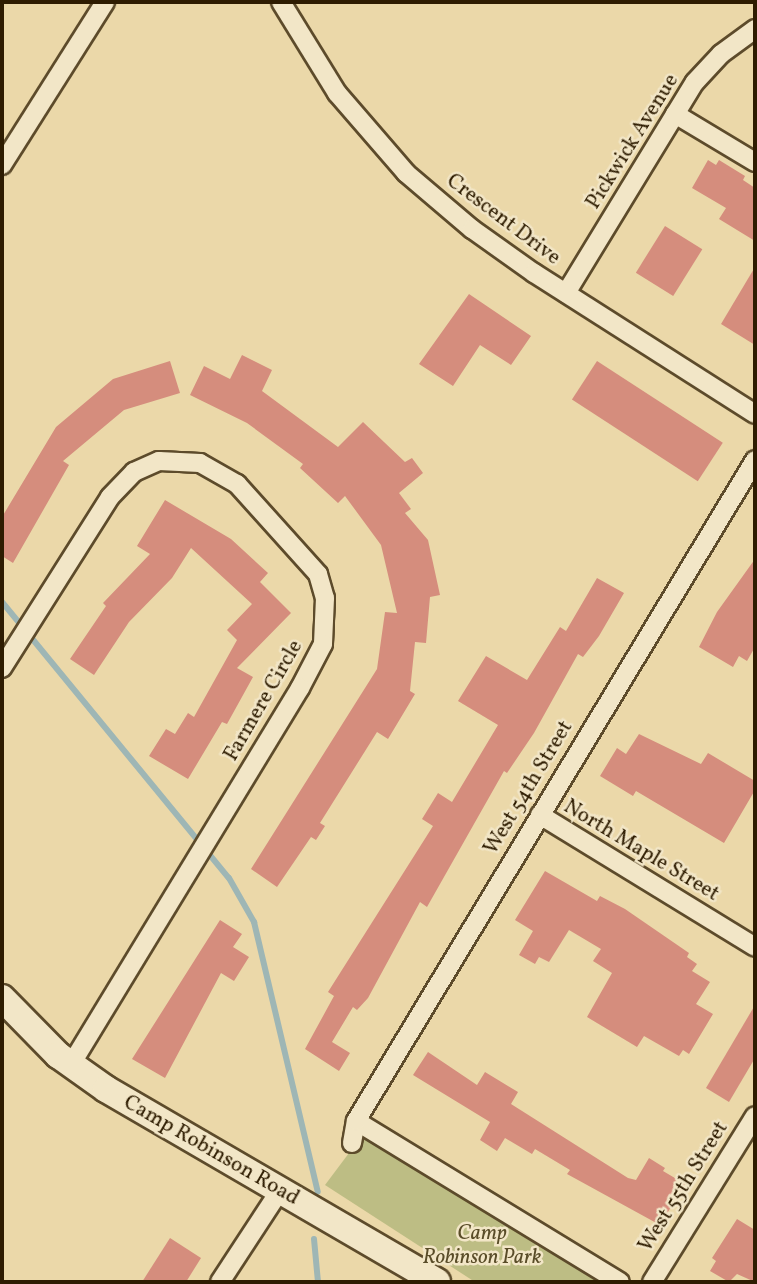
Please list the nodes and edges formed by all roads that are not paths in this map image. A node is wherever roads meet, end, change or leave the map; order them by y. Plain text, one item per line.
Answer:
1 (105, 2) edge
2 (281, 2) edge
3 (755, 29) edge
4 (675, 114) junction
5 (755, 162) edge
6 (2, 165) edge
7 (566, 293) junction
8 (755, 414) edge
9 (755, 460) edge
10 (2, 668) edge
11 (540, 815) junction
12 (755, 947) edge
13 (2, 998) edge
14 (71, 1064) junction
15 (755, 1116) edge
16 (356, 1121) junction
17 (352, 1143) dead end
18 (283, 1194) junction
19 (220, 1282) edge
20 (436, 1282) edge
21 (620, 1282) edge
22 (652, 1282) edge

1 - 6 street
2 - 7 street, Crescent Drive
3 - 4 street, Pickwick Avenue
4 - 5 street
4 - 7 street, Pickwick Avenue
7 - 8 street, Crescent Drive
9 - 11 street, West 54th Street
10 - 14 street, Farmere Circle
11 - 12 street, North Maple Street
11 - 16 street, West 54th Street
13 - 14 main road, Camp Robinson Road
14 - 18 main road, Camp Robinson Road
15 - 22 street, West 55th Street
16 - 17 street, West 54th Street
16 - 21 street
18 - 19 street
18 - 20 main road, Camp Robinson Road

